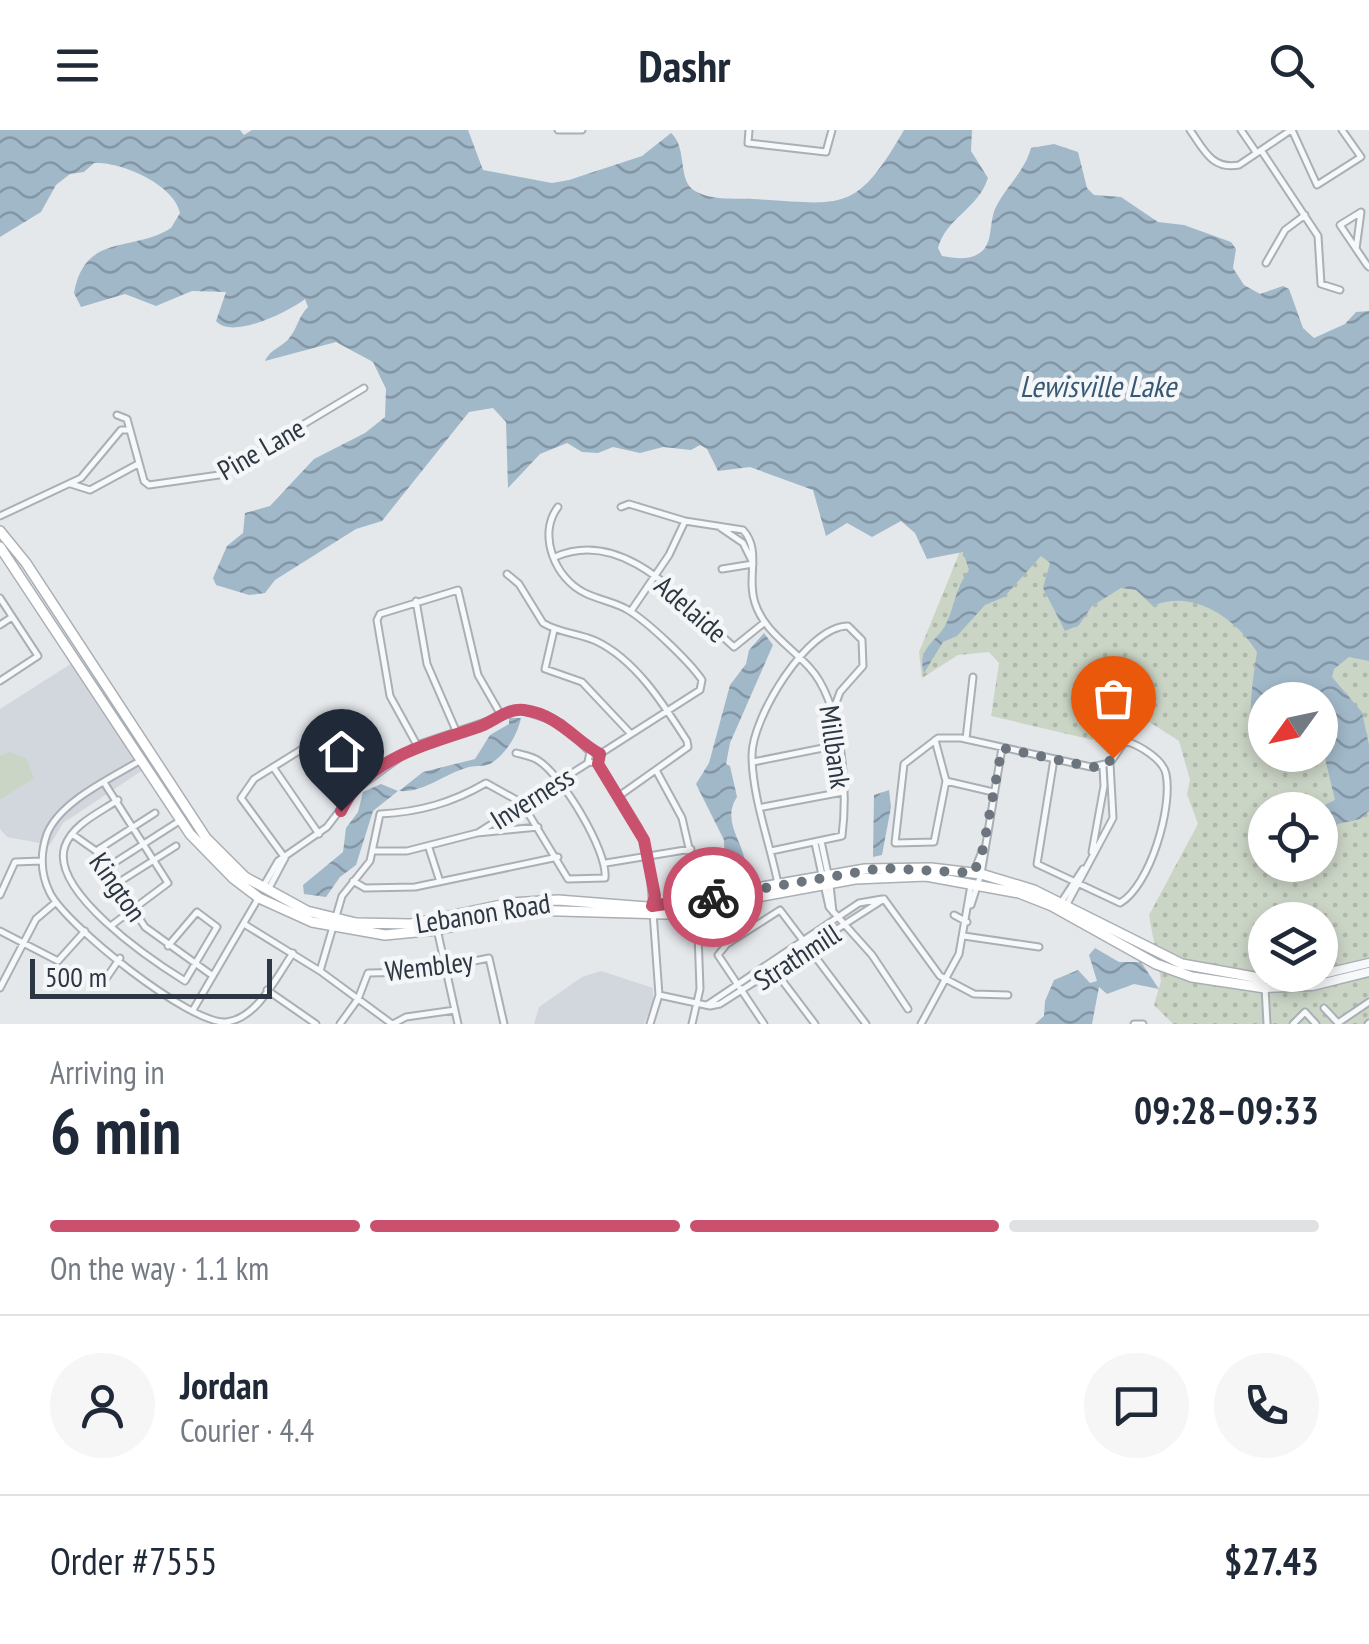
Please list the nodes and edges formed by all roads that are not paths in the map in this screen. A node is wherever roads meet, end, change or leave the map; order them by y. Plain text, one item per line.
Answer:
1 (558, 130) edge
2 (582, 130) edge
3 (749, 130) edge
4 (832, 130) edge
5 (1190, 130) edge
6 (1241, 130) edge
7 (1292, 130) edge
8 (1342, 130) edge
9 (1259, 152) junction
10 (1304, 215) junction
11 (1356, 249) junction
12 (1266, 263) dead end
13 (1369, 267) edge
14 (1340, 290) dead end
15 (364, 388) dead end
16 (117, 414) dead end
17 (129, 430) junction
18 (138, 464) junction
19 (71, 484) junction
20 (621, 507) dead end
21 (558, 508) dead end
22 (0, 514) edge
23 (685, 521) junction
24 (0, 531) edge
25 (0, 547) edge
26 (555, 558) junction
27 (753, 564) junction
28 (722, 569) dead end
29 (508, 574) dead end
30 (655, 576) junction
31 (0, 598) edge
32 (416, 601) junction
33 (632, 612) junction
34 (12, 617) junction
35 (765, 622) junction
36 (0, 625) edge
37 (554, 630) junction
38 (800, 657) junction
39 (973, 676) dead end
40 (0, 680) edge
41 (826, 689) junction
42 (842, 690) junction
43 (668, 710) junction
44 (345, 715) dead end
45 (502, 715) junction
46 (832, 716) junction
47 (457, 733) junction
48 (630, 734) junction
49 (966, 739) junction
50 (935, 740) junction
51 (416, 745) junction
52 (838, 745) junction
53 (1002, 748) junction
54 (590, 752) junction
55 (516, 753) dead end
56 (600, 754) junction
57 (146, 757) junction
58 (1054, 759) junction
59 (588, 762) junction
60 (753, 762) junction
61 (598, 764) junction
62 (1106, 765) junction
63 (273, 767) junction
64 (382, 768) junction
65 (657, 772) junction
66 (946, 781) junction
67 (558, 782) junction
68 (105, 784) junction
69 (1107, 788) junction
70 (843, 792) junction
71 (994, 792) junction
72 (349, 796) junction
73 (619, 796) junction
74 (118, 800) junction
75 (522, 803) junction
76 (762, 807) junction
77 (155, 813) dead end
78 (1097, 819) junction
79 (181, 820) junction
80 (1110, 824) junction
81 (135, 826) junction
82 (538, 827) junction
83 (476, 833) junction
84 (72, 834) junction
85 (318, 834) junction
86 (818, 842) junction
87 (146, 843) junction
88 (176, 846) dead end
89 (430, 848) junction
90 (691, 849) junction
91 (372, 851) junction
92 (772, 851) junction
93 (96, 852) junction
94 (1092, 852) junction
95 (558, 857) junction
96 (648, 857) junction
97 (285, 858) junction
98 (155, 860) junction
99 (42, 861) junction
100 (606, 862) junction
101 (106, 868) junction
102 (696, 878) dead end
103 (976, 878) junction
104 (826, 880) junction
105 (353, 882) junction
106 (440, 882) junction
107 (1076, 883) junction
108 (116, 884) junction
109 (778, 884) junction
110 (262, 893) junction
111 (0, 895) edge
112 (884, 899) junction
113 (56, 902) junction
114 (1064, 906) junction
115 (131, 908) junction
116 (653, 911) junction
117 (835, 915) junction
118 (954, 915) dead end
119 (968, 922) junction
120 (244, 924) junction
121 (334, 924) junction
122 (112, 925) junction
123 (436, 925) junction
124 (843, 927) junction
125 (0, 930) edge
126 (86, 931) junction
127 (698, 933) dead end
128 (964, 936) junction
129 (804, 940) junction
130 (24, 944) junction
131 (168, 946) junction
132 (1039, 948) dead end
133 (809, 949) junction
134 (293, 953) junction
135 (120, 958) junction
136 (770, 963) junction
137 (1369, 963) edge
138 (195, 964) junction
139 (446, 968) junction
140 (320, 971) junction
141 (776, 971) junction
142 (1369, 972) edge
143 (1345, 975) junction
144 (213, 976) junction
145 (1338, 976) edge
146 (946, 980) junction
147 (1248, 982) edge
148 (737, 984) junction
149 (101, 986) dead end
150 (0, 988) edge
151 (268, 990) junction
152 (742, 992) junction
153 (1265, 992) edge
154 (659, 995) junction
155 (1008, 995) dead end
156 (358, 1000) junction
157 (1369, 1002) edge
158 (698, 1004) junction
159 (706, 1004) junction
160 (1324, 1008) dead end
161 (908, 1009) dead end
162 (193, 1010) junction
163 (455, 1010) junction
164 (240, 1021) edge
165 (316, 1024) edge
166 (340, 1024) edge
167 (393, 1024) edge
168 (458, 1024) edge
169 (504, 1024) edge
170 (650, 1024) edge
171 (692, 1024) edge
172 (764, 1024) edge
173 (816, 1024) edge
174 (866, 1024) edge
175 (922, 1024) edge
176 (1267, 1024) edge
177 (1293, 1024) edge
178 (1316, 1024) edge
179 (1338, 1024) edge

1 - 2 street
3 - 4 street
5 - 9 street
6 - 9 street
7 - 8 street
7 - 9 street
9 - 10 street
10 - 12 street
10 - 14 street
11 - 11 street
11 - 13 street
15 - 18 street, Pine Lane
16 - 17 street
17 - 18 street
17 - 19 street
18 - 19 street
19 - 22 street
20 - 23 street
21 - 26 street
23 - 27 street
23 - 30 street
24 - 57 main road, Lebanon Road
25 - 57 main road, Lebanon Road
26 - 30 street, Adelaide
26 - 33 street
27 - 28 street
27 - 35 street
29 - 37 street
30 - 33 street
30 - 35 street, Adelaide
31 - 34 street
32 - 45 street
32 - 47 street
32 - 51 street
33 - 43 street, Inverness
34 - 36 street
34 - 40 street
35 - 38 street, Millbank
37 - 43 street
37 - 48 street
38 - 41 street, Millbank
38 - 42 street
38 - 60 street
39 - 49 street
41 - 42 street
41 - 46 street, Millbank
42 - 46 street
43 - 48 street, Inverness
43 - 65 street
44 - 64 street
45 - 47 street
45 - 54 street
46 - 52 street, Millbank
47 - 51 street
48 - 56 street, Inverness
49 - 50 street
49 - 53 street
50 - 66 street
50 - 66 street
51 - 64 street
52 - 60 street
52 - 70 street, Millbank
53 - 58 street
53 - 71 street
54 - 56 street
54 - 59 street
55 - 67 street
56 - 61 street
57 - 68 street
57 - 79 main road, Lebanon Road
57 - 110 main road, Lebanon Road
58 - 62 street
58 - 107 street
59 - 61 street
59 - 67 street, Inverness
60 - 76 street
61 - 73 street
62 - 69 street
62 - 107 street
63 - 72 street
63 - 85 street
63 - 97 street
64 - 72 street
65 - 73 street
65 - 90 street
66 - 71 street
67 - 75 street, Inverness
67 - 100 street
68 - 74 street
68 - 99 street
69 - 78 street
69 - 80 street
70 - 76 street
70 - 86 street, Millbank
71 - 103 street
72 - 85 street
73 - 96 street
74 - 81 street
74 - 84 street
75 - 82 street
75 - 83 street, Inverness
75 - 91 street
76 - 92 street
77 - 81 street
78 - 80 street
78 - 94 street
79 - 87 street
79 - 110 main road, Lebanon Road
80 - 94 street
81 - 87 street
81 - 93 street
82 - 83 street, Inverness
82 - 95 street
83 - 89 street, Inverness
84 - 93 street, Kington
84 - 122 street
85 - 97 street
86 - 92 street
86 - 104 street
87 - 98 street
87 - 101 street
88 - 98 street
89 - 91 street, Inverness
89 - 106 street
90 - 96 street
90 - 102 street
91 - 105 street
92 - 109 street
93 - 101 street, Kington
94 - 107 street
95 - 100 street
95 - 106 street
96 - 100 street
96 - 116 street
97 - 110 street
98 - 108 street
98 - 115 street
99 - 111 street
99 - 113 street
101 - 108 street, Kington
103 - 104 main road, Lebanon Road
103 - 114 main road, Lebanon Road
103 - 119 street
104 - 109 main road, Lebanon Road
104 - 116 main road, Lebanon Road
104 - 117 street
105 - 106 street
105 - 121 street
107 - 114 street
108 - 115 street, Kington
109 - 116 main road, Lebanon Road
110 - 120 street
110 - 121 main road, Lebanon Road
112 - 117 street, Strathmill
112 - 124 street, Strathmill
112 - 146 street
113 - 126 street
113 - 130 street
114 - 147 main road, Lebanon Road
115 - 122 street
115 - 131 street, Kington
116 - 123 main road, Lebanon Road
116 - 154 street
117 - 124 street
117 - 129 street, Strathmill
118 - 119 street
119 - 128 street
120 - 134 street
120 - 144 street
121 - 123 main road, Lebanon Road
121 - 140 street
122 - 138 street
123 - 139 street
124 - 133 street, Strathmill
124 - 161 street
125 - 130 street
126 - 130 street
126 - 135 street
127 - 158 street
128 - 132 street
128 - 146 street
129 - 133 street
129 - 136 street, Strathmill
129 - 148 street
130 - 150 street
131 - 138 street, Kington
131 - 138 street
133 - 141 street, Strathmill
133 - 174 street
134 - 140 street
134 - 151 street
135 - 149 street
135 - 162 street
136 - 141 street
136 - 148 street, Strathmill
137 - 143 street, Lebanon Road
138 - 144 street, Kington
139 - 156 street, Wembley
139 - 163 street
139 - 169 street, Wembley
140 - 156 street
141 - 152 street, Strathmill
141 - 173 street
142 - 143 street, Lebanon Road
143 - 145 street, Lebanon Road
144 - 162 street
146 - 155 street
146 - 175 street
148 - 152 street
148 - 159 street, Strathmill
151 - 164 street
151 - 165 street
152 - 159 street, Strathmill
152 - 172 street
153 - 176 street
154 - 158 street, Strathmill
154 - 170 street
156 - 166 street, Wembley
156 - 167 street
157 - 179 street
158 - 159 street, Strathmill
158 - 171 street
160 - 179 street
162 - 164 street
163 - 167 street
163 - 168 street
177 - 178 street

